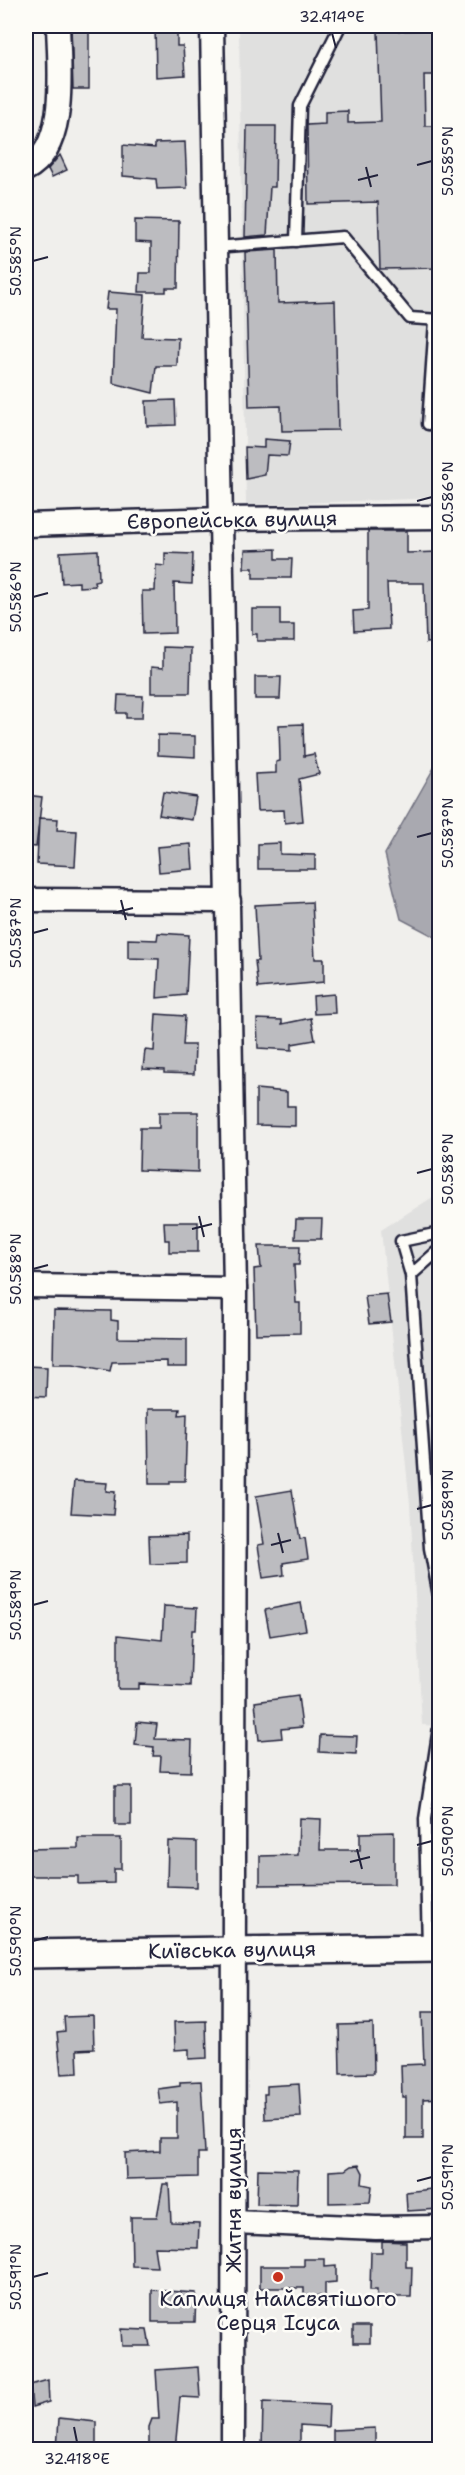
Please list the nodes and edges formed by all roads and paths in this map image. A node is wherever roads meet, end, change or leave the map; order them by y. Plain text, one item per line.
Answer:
1 (58, 26) edge
2 (212, 26) edge
3 (340, 26) edge
4 (26, 169) edge
5 (296, 241) junction
6 (216, 247) junction
7 (438, 319) edge
8 (440, 426) edge
9 (440, 517) edge
10 (221, 519) junction
11 (26, 525) edge
12 (26, 900) edge
13 (229, 901) junction
14 (440, 1233) edge
15 (440, 1249) edge
16 (411, 1275) junction
17 (26, 1286) edge
18 (235, 1289) junction
19 (440, 1538) edge
20 (430, 1548) junction
21 (440, 1601) edge
22 (440, 1720) edge
23 (434, 1948) edge
24 (235, 1950) junction
25 (26, 1954) edge
26 (234, 2222) junction
27 (440, 2227) edge
28 (233, 2450) edge

1 - 4 street
2 - 6 street, Житня вулиця
3 - 5 lane
5 - 6 lane
5 - 7 lane
6 - 10 street, Житня вулиця
7 - 8 lane
9 - 10 street, Європейська вулиця
10 - 11 street, Європейська вулиця
10 - 13 street, Житня вулиця
12 - 13 street
13 - 18 street, Житня вулиця
14 - 16 lane
15 - 16 lane
16 - 20 lane
17 - 18 street
18 - 24 street, Житня вулиця
19 - 20 lane
20 - 21 lane
22 - 23 lane
23 - 24 street, Київська вулиця
24 - 25 street, Київська вулиця
24 - 26 street, Житня вулиця
26 - 27 street
26 - 28 street, Житня вулиця

